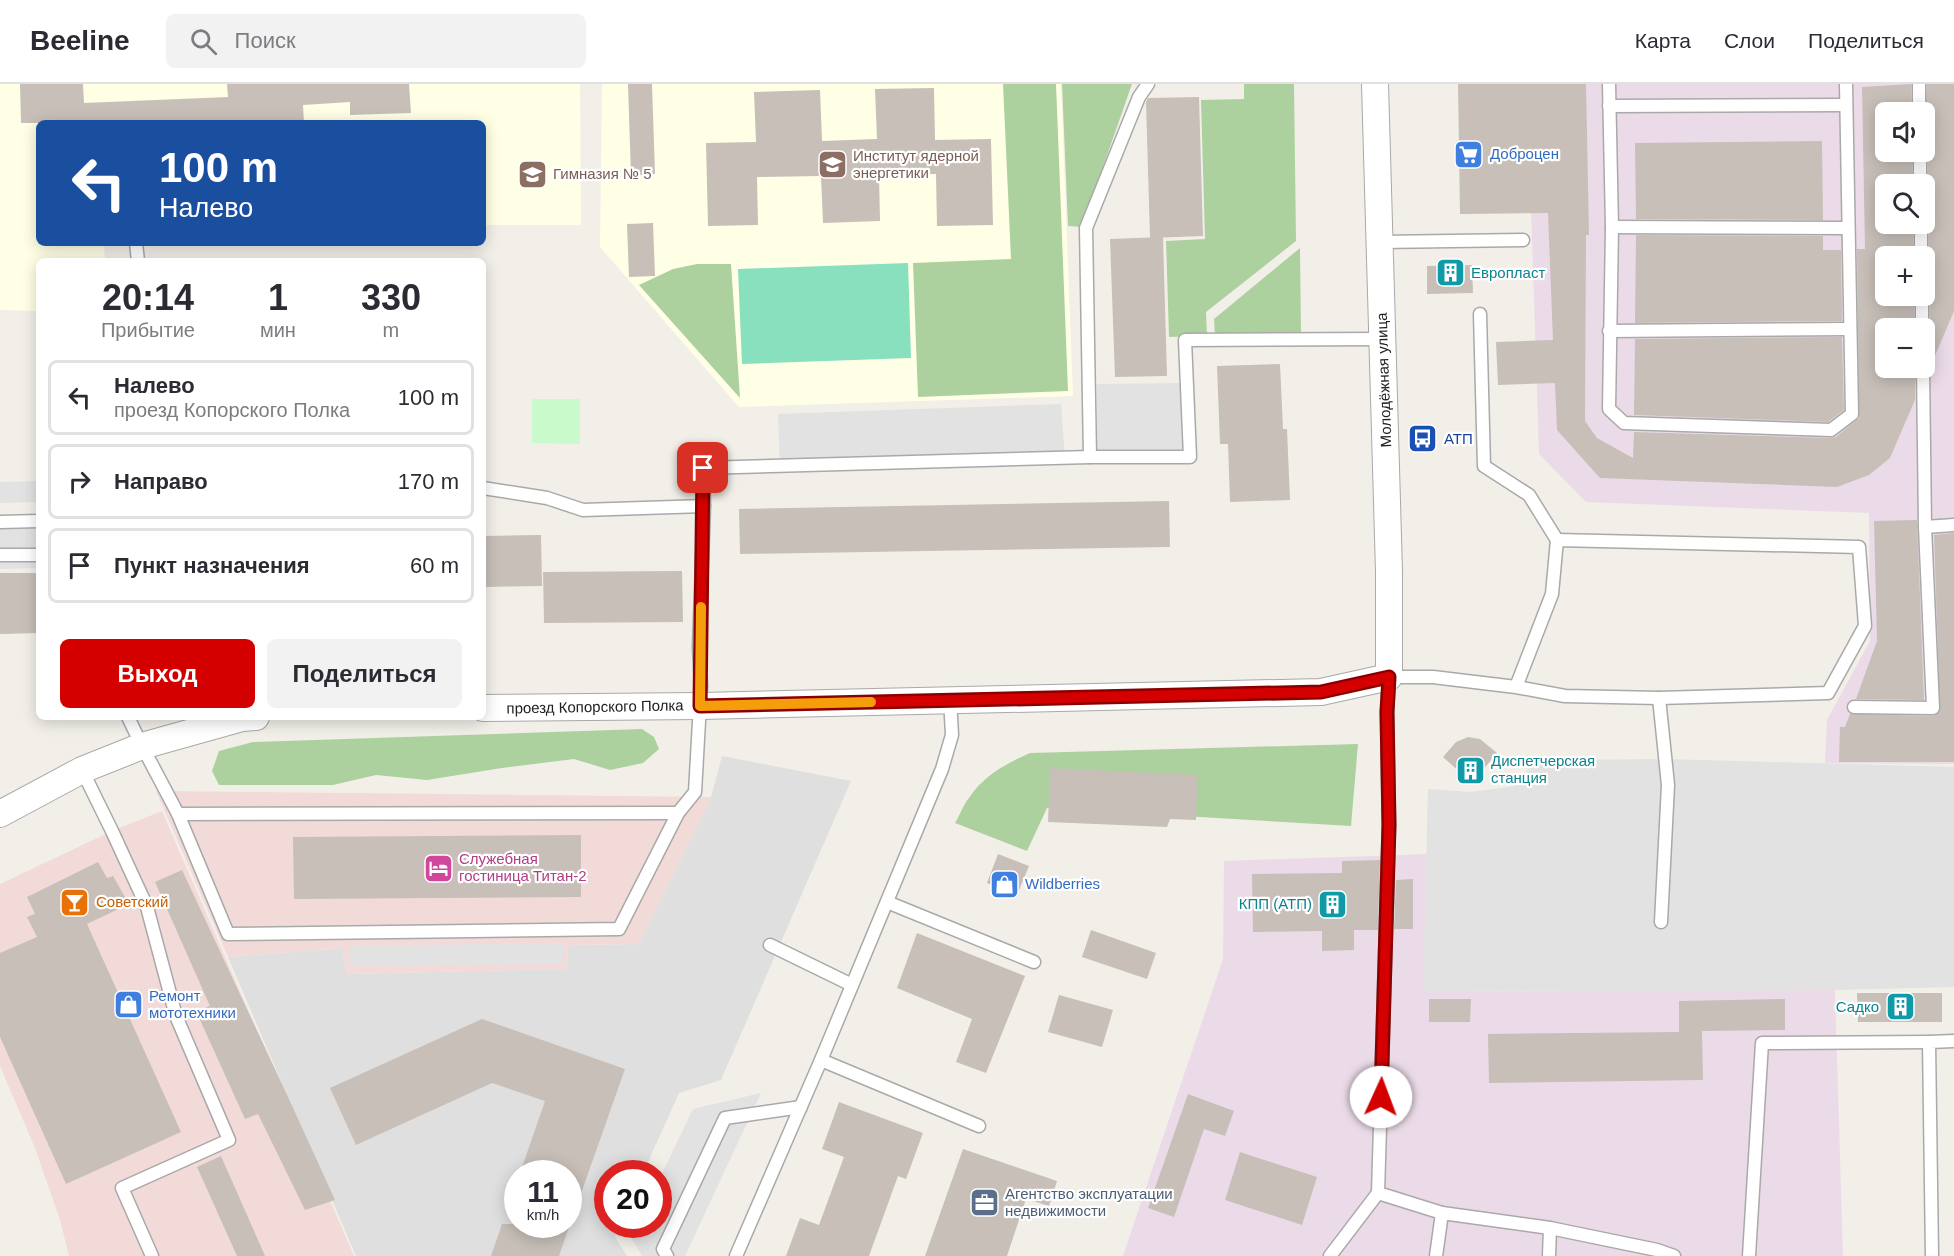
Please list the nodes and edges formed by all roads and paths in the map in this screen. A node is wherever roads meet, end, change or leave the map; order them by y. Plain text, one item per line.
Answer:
1 (1148, 84) edge
2 (1376, 84) edge
3 (1609, 84) edge
4 (1846, 84) edge
5 (1918, 84) edge
6 (1919, 102) edge
7 (1846, 105) junction
8 (1609, 106) junction
9 (1612, 227) junction
10 (1847, 228) junction
11 (1523, 240) dead end
12 (1380, 242) junction
13 (1480, 314) dead end
14 (1850, 329) junction
15 (1609, 331) junction
16 (1383, 339) junction
17 (1923, 378) edge
18 (1090, 457) junction
19 (486, 488) edge
20 (704, 507) junction
21 (36, 521) edge
22 (0, 522) edge
23 (1954, 525) edge
24 (1925, 526) junction
25 (1557, 540) junction
26 (0, 555) edge
27 (36, 555) edge
28 (1389, 677) junction
29 (1516, 687) junction
30 (1659, 698) junction
31 (950, 699) junction
32 (700, 706) junction
33 (1854, 707) dead end
34 (486, 708) edge
35 (129, 720) edge
36 (235, 720) edge
37 (142, 746) junction
38 (82, 770) junction
39 (0, 813) edge
40 (678, 813) junction
41 (178, 814) junction
42 (887, 902) junction
43 (1660, 921) dead end
44 (770, 945) dead end
45 (1034, 962) dead end
46 (852, 985) junction
47 (1954, 1041) edge
48 (1929, 1042) junction
49 (821, 1060) junction
50 (801, 1107) junction
51 (979, 1126) dead end
52 (1378, 1193) junction
53 (1442, 1213) junction
54 (1550, 1228) junction
55 (1657, 1253) edge
56 (152, 1256) edge
57 (667, 1256) edge
58 (736, 1256) edge
59 (1330, 1256) edge
60 (1436, 1256) edge
61 (1549, 1256) edge
62 (1674, 1256) edge
63 (1749, 1256) edge
64 (1932, 1256) edge

1 - 18 lane
2 - 12 street, Молодёжная улица
3 - 8 lane
4 - 7 lane
5 - 6 lane
7 - 8 lane
7 - 10 lane
8 - 9 lane
9 - 10 lane
9 - 15 lane
10 - 14 lane
11 - 12 lane
12 - 16 street, Молодёжная улица
13 - 25 lane
14 - 15 lane
14 - 15 lane
16 - 18 lane
16 - 28 street, Молодёжная улица
17 - 24 lane
18 - 20 lane
19 - 20 lane
20 - 32 lane
21 - 22 lane
23 - 24 lane
24 - 33 lane
25 - 29 lane
25 - 30 lane
26 - 27 lane
28 - 29 lane
28 - 31 street, проезд Копорского Полка
28 - 52 lane
29 - 30 lane
30 - 43 lane
31 - 32 street, проезд Копорского Полка
31 - 42 lane
32 - 34 street, проезд Копорского Полка
32 - 40 lane
35 - 37 lane
36 - 37 street
37 - 38 street
37 - 41 lane
38 - 39 street
38 - 56 lane
40 - 41 lane
40 - 41 lane
42 - 45 lane
42 - 46 lane
44 - 46 lane
46 - 49 lane
47 - 48 lane
48 - 63 lane
48 - 64 lane
49 - 50 lane
49 - 51 lane
50 - 57 lane
50 - 58 lane
52 - 53 lane
52 - 59 lane
53 - 54 lane
53 - 60 lane
54 - 55 lane
54 - 61 lane
55 - 62 lane

